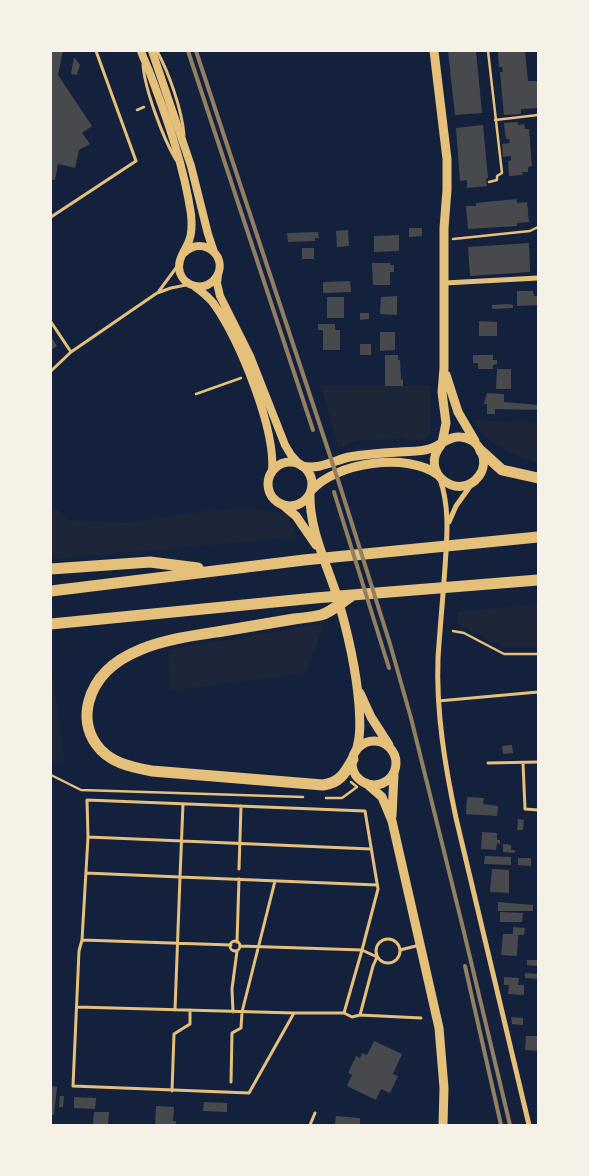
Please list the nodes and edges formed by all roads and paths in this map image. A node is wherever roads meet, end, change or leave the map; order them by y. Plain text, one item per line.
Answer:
1 (96, 51) edge
2 (152, 51) edge
3 (157, 51) edge
4 (434, 51) edge
5 (488, 51) edge
6 (142, 54) edge
7 (148, 105) dead end
8 (137, 110) dead end
9 (538, 116) edge
10 (495, 120) junction
11 (185, 146) junction
12 (489, 182) dead end
13 (51, 217) edge
14 (538, 227) edge
15 (444, 240) junction
16 (184, 253) junction
17 (215, 254) junction
18 (179, 262) junction
19 (218, 273) junction
20 (538, 278) edge
21 (445, 283) junction
22 (192, 285) junction
23 (157, 294) junction
24 (51, 322) edge
25 (71, 352) junction
26 (444, 368) junction
27 (51, 371) edge
28 (245, 377) dead end
29 (196, 394) dead end
30 (442, 444) junction
31 (480, 448) junction
32 (301, 465) junction
33 (272, 472) junction
34 (439, 476) junction
35 (538, 478) edge
36 (476, 479) junction
37 (310, 492) junction
38 (282, 504) junction
39 (448, 525) junction
40 (538, 538) edge
41 (321, 554) junction
42 (51, 569) edge
43 (217, 570) junction
44 (538, 580) edge
45 (51, 591) edge
46 (353, 595) junction
47 (51, 624) edge
48 (453, 632) dead end
49 (538, 654) edge
50 (357, 685) junction
51 (538, 692) edge
52 (437, 701) junction
53 (390, 747) junction
54 (354, 755) junction
55 (538, 762) edge
56 (488, 763) dead end
57 (523, 763) junction
58 (395, 771) junction
59 (346, 772) junction
60 (51, 774) edge
61 (366, 783) junction
62 (303, 797) dead end
63 (322, 798) dead end
64 (183, 804) junction
65 (241, 806) junction
66 (538, 810) edge
67 (392, 821) junction
68 (88, 836) junction
69 (181, 841) junction
70 (240, 843) junction
71 (371, 849) junction
72 (239, 869) dead end
73 (86, 873) junction
74 (180, 877) junction
75 (239, 879) junction
76 (275, 881) junction
77 (377, 886) junction
78 (82, 940) junction
79 (237, 942) junction
80 (177, 943) junction
81 (230, 945) junction
82 (420, 945) junction
83 (240, 946) junction
84 (258, 946) junction
85 (362, 950) junction
86 (400, 950) junction
87 (236, 951) junction
88 (377, 957) junction
89 (77, 1007) junction
90 (175, 1010) junction
91 (190, 1010) junction
92 (233, 1012) junction
93 (242, 1012) junction
94 (294, 1014) junction
95 (344, 1014) junction
96 (360, 1015) junction
97 (421, 1018) dead end
98 (231, 1082) dead end
99 (172, 1091) junction
100 (315, 1113) dead end
101 (310, 1125) edge
102 (444, 1125) edge
103 (529, 1125) edge

1 - 13 lane
2 - 11 street
3 - 11 lane
4 - 15 main road
5 - 10 path
6 - 16 street
7 - 8 path
9 - 10 path
10 - 12 path
11 - 17 street
14 - 15 path
15 - 21 main road
16 - 17 street
16 - 18 street
17 - 19 street
18 - 22 street
18 - 23 lane
19 - 22 street
19 - 32 street
20 - 21 street
21 - 26 main road
22 - 23 lane
22 - 33 street
23 - 25 lane
24 - 25 lane
25 - 27 lane
26 - 30 main road
26 - 31 main road
28 - 29 path
30 - 31 main road
30 - 32 main road
30 - 34 main road
31 - 35 highway
31 - 36 main road
32 - 33 main road
32 - 37 main road
33 - 38 main road
34 - 36 main road
34 - 37 main road
34 - 39 street
36 - 39 street
37 - 38 main road
37 - 41 main road
38 - 41 main road
39 - 52 street
40 - 43 highway
41 - 50 main road
42 - 43 highway
43 - 45 highway
44 - 46 highway
46 - 47 highway
46 - 59 highway
48 - 49 path
50 - 53 main road
50 - 54 main road
51 - 52 lane
52 - 103 street
53 - 54 main road
53 - 58 main road
54 - 59 highway
54 - 61 main road
55 - 57 lane
56 - 57 lane
57 - 66 lane
58 - 61 main road
58 - 67 main road
59 - 63 path
60 - 62 path
61 - 67 main road
64 - 65 lane
64 - 68 lane
64 - 69 lane
65 - 70 lane
65 - 71 lane
67 - 82 main road
68 - 69 lane
68 - 73 lane
69 - 70 lane
69 - 74 lane
70 - 71 lane
70 - 72 lane
71 - 77 lane
73 - 74 lane
73 - 78 lane
74 - 75 lane
74 - 80 lane
75 - 76 lane
75 - 79 lane
76 - 77 lane
76 - 84 lane
77 - 85 lane
78 - 80 lane
78 - 89 lane
79 - 81 lane
79 - 83 lane
80 - 81 lane
80 - 90 lane
81 - 87 lane
82 - 86 lane
82 - 102 main road
83 - 84 lane
83 - 87 lane
84 - 85 lane
84 - 93 lane
85 - 88 lane
85 - 95 lane
86 - 88 lane
86 - 88 lane
87 - 92 lane
88 - 96 lane
89 - 90 lane
89 - 99 lane
90 - 91 lane
91 - 92 lane
91 - 99 lane
92 - 93 lane
93 - 94 lane
93 - 98 lane
94 - 95 lane
94 - 99 lane
95 - 96 lane
96 - 97 lane
100 - 101 lane

